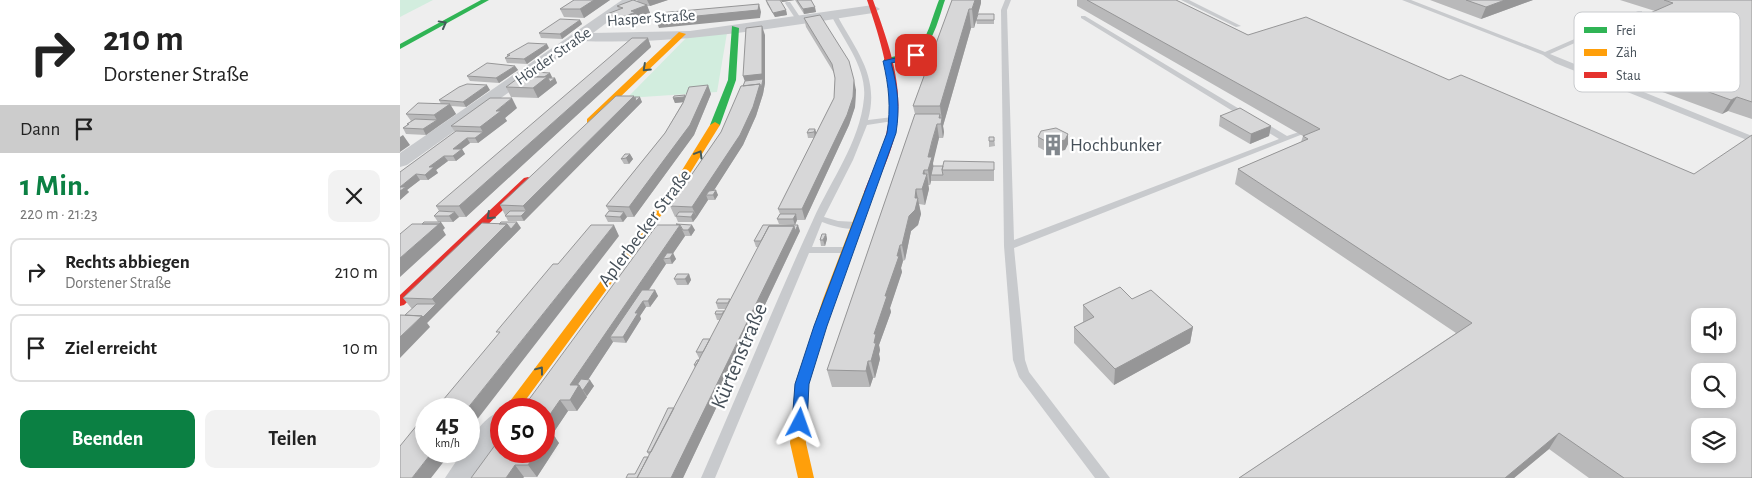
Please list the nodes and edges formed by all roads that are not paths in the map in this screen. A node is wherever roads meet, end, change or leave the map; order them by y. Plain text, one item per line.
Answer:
1 (486, 0) edge
2 (631, 0) edge
3 (942, 0) edge
4 (1008, 0) edge
5 (1184, 0) edge
6 (1405, 0) edge
7 (788, 3) dead end
8 (872, 5) edge
9 (834, 15) junction
10 (1083, 17) dead end
11 (799, 20) junction
12 (1238, 26) dead end
13 (735, 28) junction
14 (682, 34) junction
15 (580, 37) junction
16 (1574, 41) edge
17 (400, 47) edge
18 (1545, 54) junction
19 (887, 61) junction
20 (1574, 68) edge
21 (1634, 92) edge
22 (894, 119) junction
23 (862, 123) junction
24 (582, 129) edge
25 (1299, 134) dead end
26 (1286, 139) junction
27 (1752, 140) edge
28 (400, 161) edge
29 (539, 170) edge
30 (819, 218) junction
31 (857, 225) junction
32 (1009, 246) junction
33 (805, 250) junction
34 (848, 250) junction
35 (400, 302) edge
36 (519, 398) edge
37 (490, 437) edge
38 (460, 478) edge
39 (708, 478) edge
40 (806, 478) edge
41 (1103, 478) edge

17 -> 1 main road
2 - 15 street, Hörder Straße
3 - 19 main road
4 - 32 lane
5 - 12 lane
6 - 18 lane
7 - 11 lane
8 - 9 street, Hasper Straße
8 - 19 main road
9 - 11 street, Hasper Straße
9 - 23 lane, Kürtenstraße
10 - 26 lane
11 - 13 street, Hasper Straße
13 - 14 street, Hasper Straße
36 -> 13 main road, Aplerbecker Straße
14 - 15 street, Hasper Straße
14 -> 24 main road
15 - 28 street, Hörder Straße
16 - 18 lane
18 - 20 lane
19 - 22 main road
21 - 27 lane
22 - 23 lane
22 - 31 main road
23 - 30 lane, Kürtenstraße
25 - 26 lane
26 - 32 lane
29 -> 35 main road
30 - 31 lane
30 - 33 lane, Kürtenstraße
31 - 34 main road
32 - 41 lane
33 - 34 lane
33 - 39 lane, Kürtenstraße
34 - 40 main road
37 - 38 street

